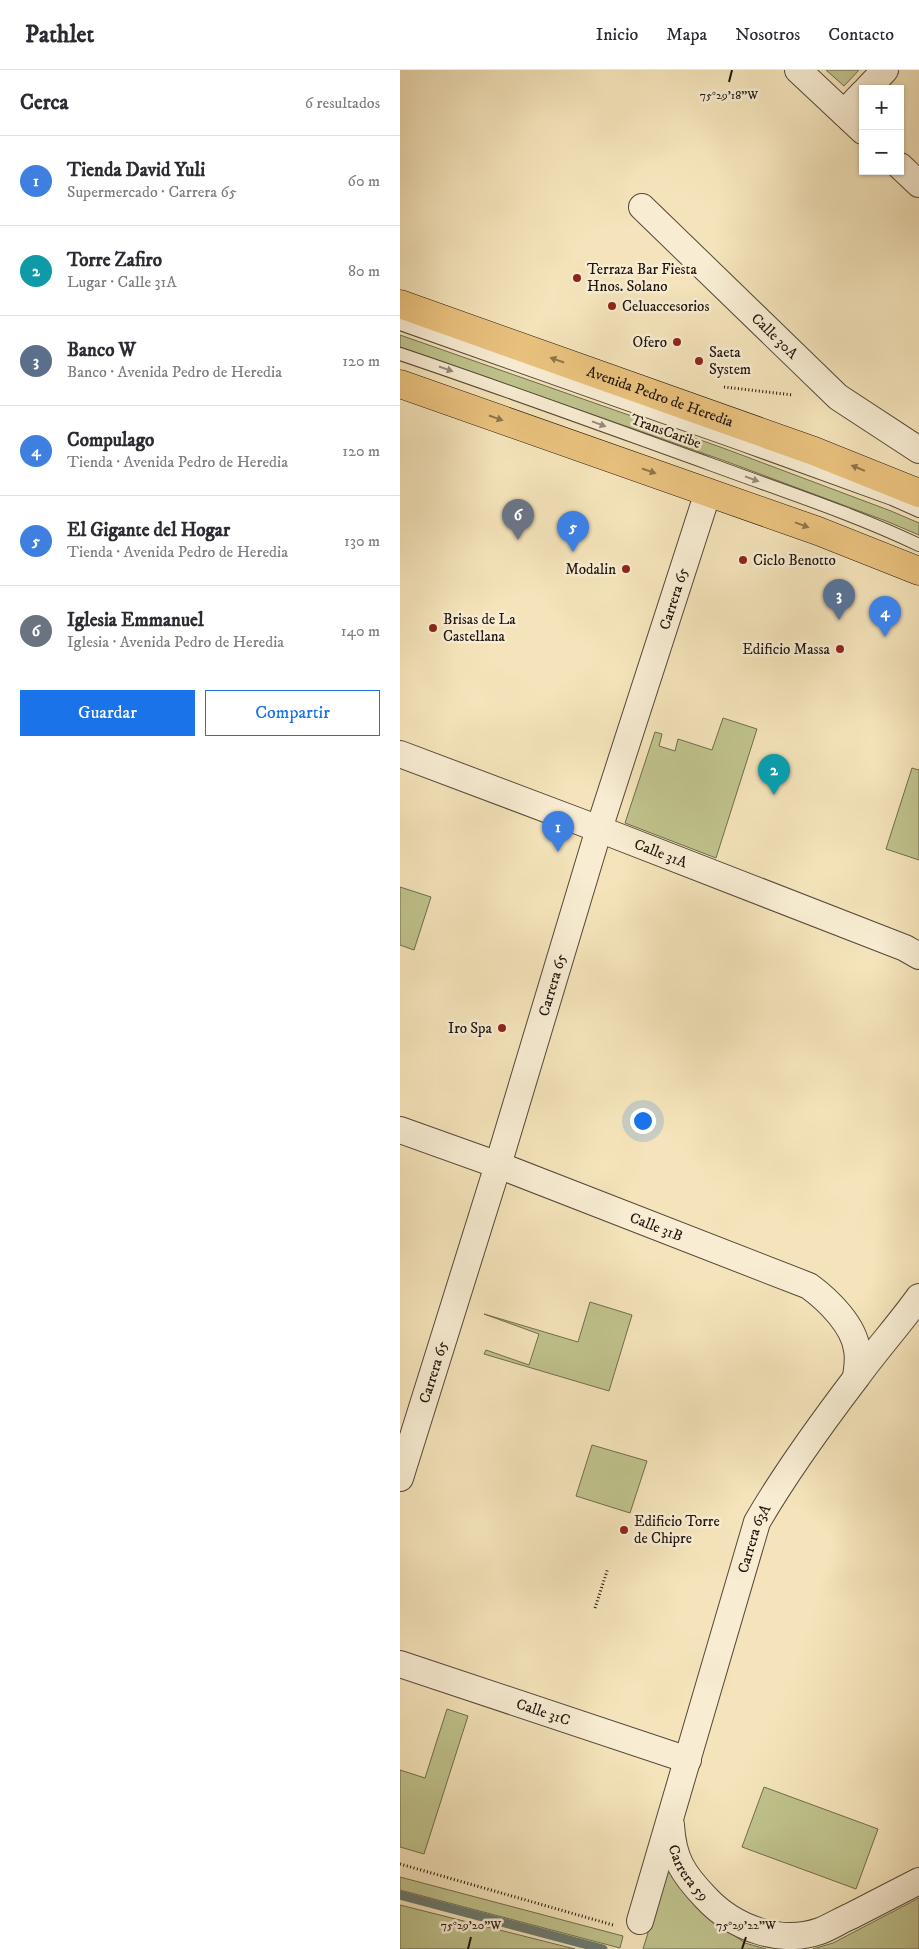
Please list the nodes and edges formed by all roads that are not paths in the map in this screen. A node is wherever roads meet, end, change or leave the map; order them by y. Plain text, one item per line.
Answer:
1 (798, 70) edge
2 (885, 70) edge
3 (871, 85) edge
4 (859, 97) edge
5 (844, 113) junction
6 (862, 130) edge
7 (904, 170) edge
8 (919, 184) edge
9 (642, 207) dead end
10 (400, 304) edge
11 (400, 324) edge
12 (400, 354) edge
13 (400, 384) edge
14 (918, 447) edge
15 (708, 492) junction
16 (919, 493) edge
17 (919, 511) edge
18 (919, 544) edge
19 (919, 570) edge
20 (400, 754) edge
21 (599, 829) junction
22 (919, 956) edge
23 (400, 1130) edge
24 (498, 1165) junction
25 (919, 1297) edge
26 (856, 1377) junction
27 (400, 1478) edge
28 (400, 1664) edge
29 (688, 1760) junction
30 (671, 1821) junction
31 (919, 1882) edge
32 (640, 1921) road end

1 - 5 street
2 - 3 street
4 - 5 street
5 - 6 street
7 - 8 street
9 - 14 street, Calle 30A
16 -> 10 highway, Avenida Pedro de Heredia
11 - 17 lane, TransCaribe
12 -> 18 lane, TransCaribe
13 -> 15 highway
15 -> 19 highway
15 - 21 street, Carrera 65
20 - 21 street, Calle 31A
21 - 22 street, Calle 31A
21 - 24 street, Carrera 65
23 - 24 street, Calle 31B
24 - 26 street, Calle 31B
24 - 27 street, Carrera 65
25 - 26 street, Carrera 63A
26 - 29 street, Carrera 63A
28 - 29 street, Calle 31C
29 - 30 street, Carrera 63A
30 - 31 street, Carrera 59
30 - 32 street, Carrera 63A

